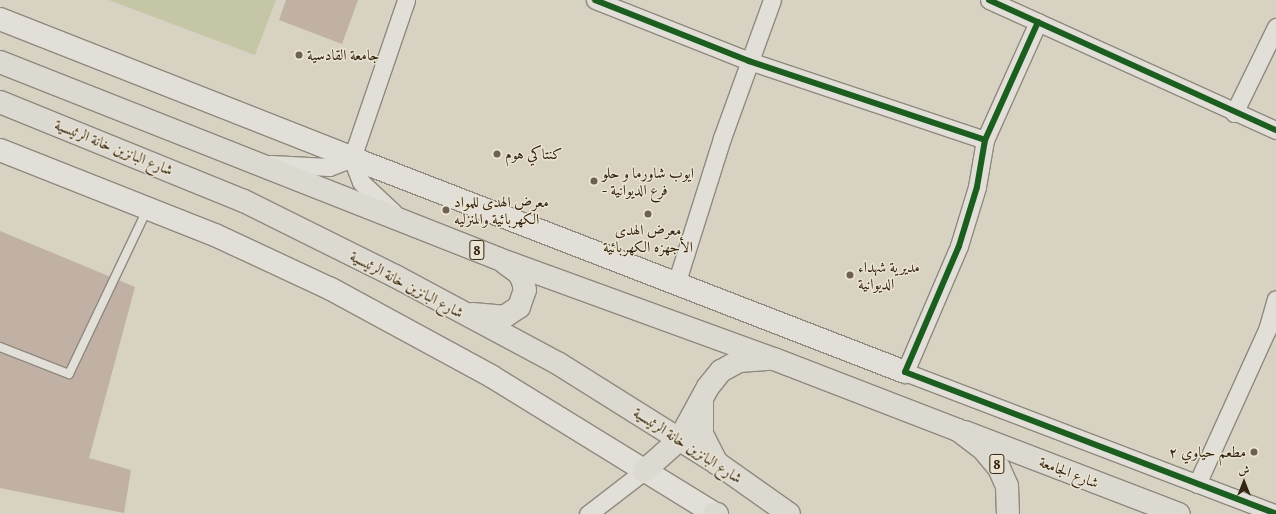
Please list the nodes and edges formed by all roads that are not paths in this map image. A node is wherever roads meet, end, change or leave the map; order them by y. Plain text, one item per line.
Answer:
1 (406, 0) edge
2 (595, 0) edge
3 (772, 0) edge
4 (989, 0) edge
5 (0, 19) edge
6 (1038, 22) junction
7 (1276, 27) edge
8 (749, 61) junction
9 (0, 62) edge
10 (0, 102) edge
11 (1234, 113) junction
12 (1276, 130) edge
13 (985, 140) junction
14 (0, 150) edge
15 (352, 158) junction
16 (262, 164) junction
17 (148, 208) junction
18 (401, 219) junction
19 (499, 259) junction
20 (676, 284) junction
21 (1276, 299) edge
22 (452, 308) junction
23 (0, 347) edge
24 (774, 359) junction
25 (905, 372) junction
26 (702, 402) junction
27 (958, 430) junction
28 (679, 440) junction
29 (717, 463) junction
30 (644, 471) junction
31 (1197, 484) junction
32 (588, 514) edge
33 (715, 514) edge
34 (789, 514) edge
35 (1008, 514) edge
36 (1179, 514) edge
37 (1276, 514) edge

1 - 15 street
2 - 8 street
3 - 8 street
4 - 6 street
5 - 15 main road
6 - 11 street
6 - 13 street
7 - 11 street
8 - 13 street
8 - 20 street
9 - 16 main road, 8
10 - 22 main road, شارع البانزين خانة الرئيسية
11 - 12 street
13 - 25 street
14 - 17 main road
15 - 16 street
15 - 18 street
15 - 20 main road
16 - 18 main road, 8
17 - 23 lane
17 - 30 main road
18 - 19 main road, 8
19 - 22 main road
19 - 24 main road, 8
20 - 25 main road
21 - 31 street
22 - 28 main road, شارع البانزين خانة الرئيسية
24 - 26 main road
24 - 27 main road, 8
25 - 31 street
26 - 28 main road
26 - 29 main road
27 - 35 main road, 8
27 - 36 main road, شارع الجامعة
28 - 29 main road, شارع البانزين خانة الرئيسية
28 - 30 main road
29 - 34 main road, شارع البانزين خانة الرئيسية
30 - 32 street
30 - 33 main road
31 - 37 street

